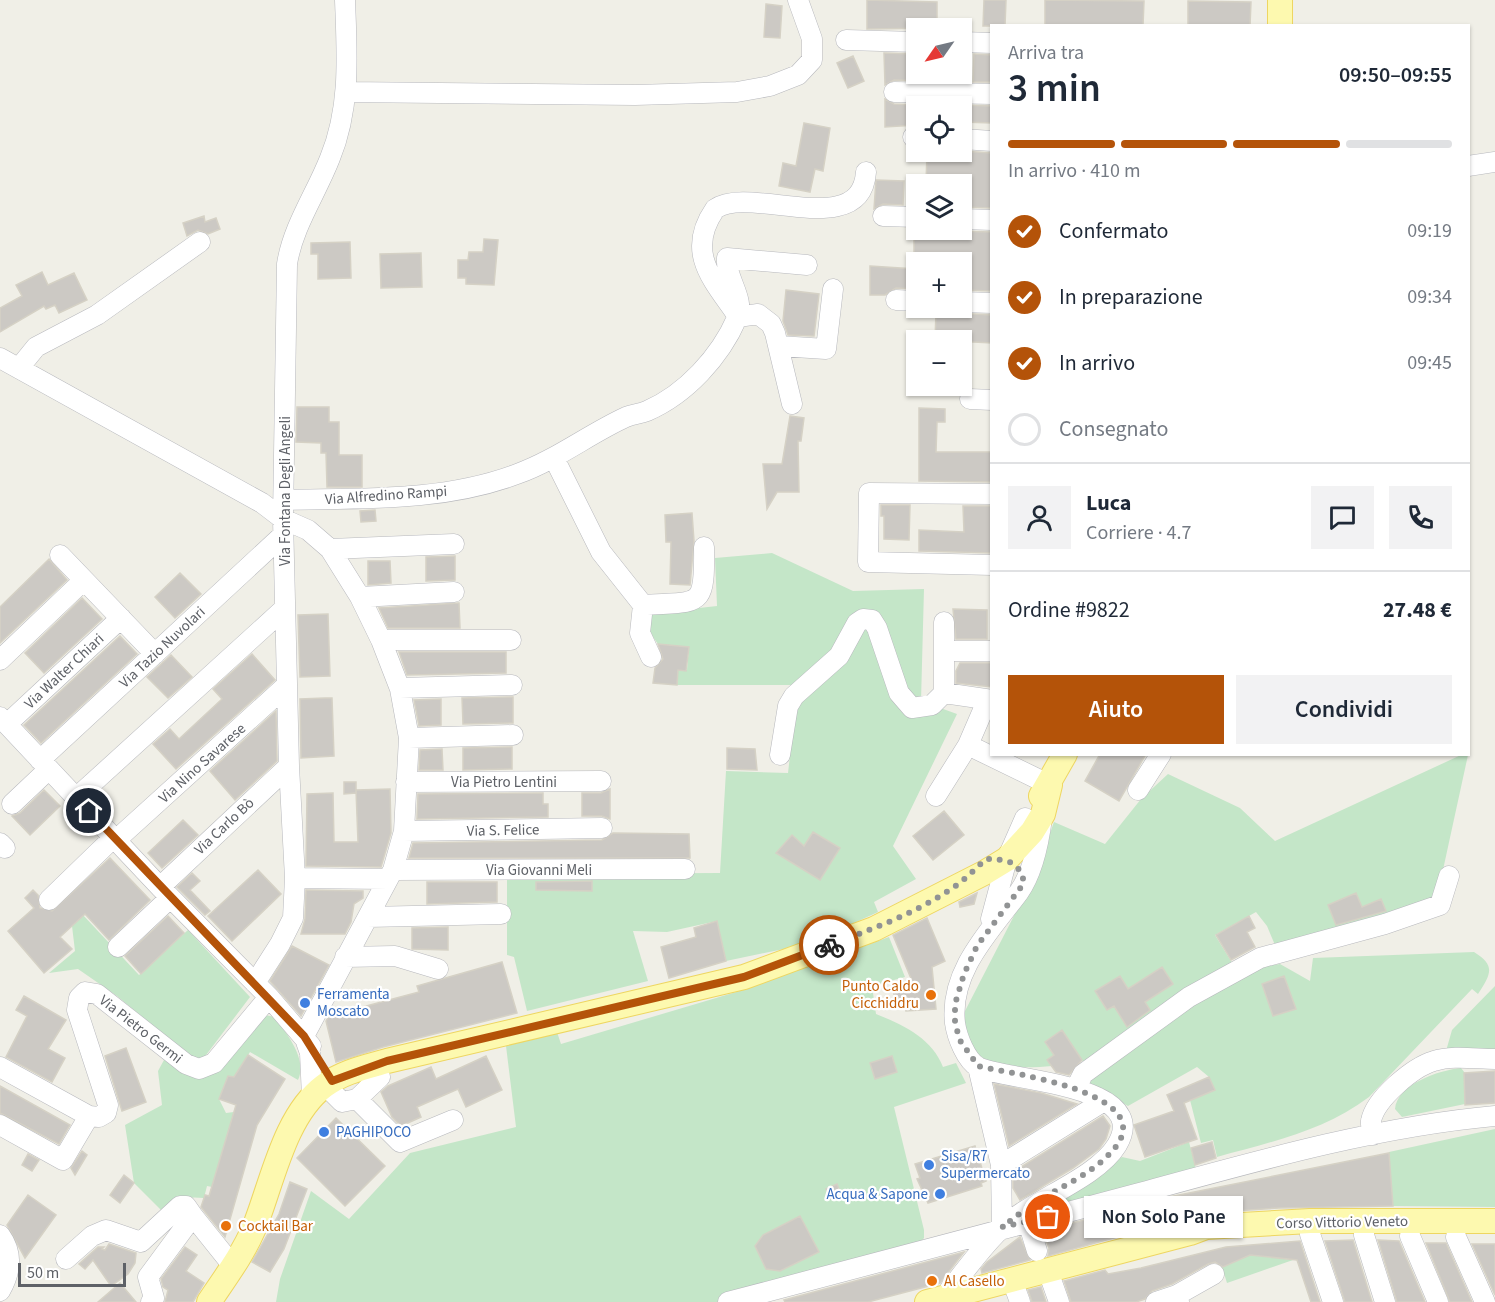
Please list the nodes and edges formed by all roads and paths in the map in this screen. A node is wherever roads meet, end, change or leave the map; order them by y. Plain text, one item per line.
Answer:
1 (345, 0) edge
2 (798, 0) edge
3 (1280, 0) edge
4 (1280, 24) edge
5 (846, 40) dead end
6 (906, 42) edge
7 (972, 42) edge
8 (990, 43) edge
9 (346, 92) junction
10 (894, 92) dead end
11 (990, 94) edge
12 (972, 140) edge
13 (990, 141) edge
14 (1495, 162) edge
15 (1470, 166) edge
16 (866, 172) dead end
17 (882, 216) dead end
18 (906, 217) edge
19 (972, 219) edge
20 (990, 220) edge
21 (200, 242) dead end
22 (807, 265) dead end
23 (833, 289) dead end
24 (896, 300) dead end
25 (906, 300) edge
26 (972, 302) edge
27 (990, 303) edge
28 (738, 317) junction
29 (779, 346) junction
30 (0, 358) edge
31 (19, 368) junction
32 (970, 399) dead end
33 (990, 400) edge
34 (792, 404) dead end
35 (554, 458) junction
36 (990, 494) edge
37 (283, 518) junction
38 (454, 544) dead end
39 (704, 547) dead end
40 (330, 549) junction
41 (60, 555) dead end
42 (990, 565) edge
43 (84, 580) junction
44 (454, 592) dead end
45 (360, 597) junction
46 (643, 605) junction
47 (285, 608) junction
48 (121, 618) junction
49 (944, 622) dead end
50 (381, 640) junction
51 (511, 640) dead end
52 (944, 651) junction
53 (990, 651) edge
54 (155, 654) junction
55 (651, 657) dead end
56 (0, 660) edge
57 (287, 685) junction
58 (512, 685) dead end
59 (400, 688) junction
60 (944, 693) junction
61 (989, 700) edge
62 (3, 720) edge
63 (513, 735) dead end
64 (409, 738) junction
65 (968, 745) junction
66 (780, 755) dead end
67 (990, 756) edge
68 (991, 756) edge
69 (1064, 756) edge
70 (1160, 756) edge
71 (45, 764) junction
72 (289, 766) junction
73 (601, 781) dead end
74 (406, 782) junction
75 (1050, 785) junction
76 (1138, 790) dead end
77 (936, 796) dead end
78 (76, 798) junction
79 (12, 804) dead end
80 (1034, 816) junction
81 (602, 828) dead end
82 (404, 831) junction
83 (115, 839) junction
84 (997, 859) junction
85 (686, 869) dead end
86 (391, 875) junction
87 (1449, 876) dead end
88 (295, 878) junction
89 (1024, 883) junction
90 (165, 892) junction
91 (49, 900) dead end
92 (501, 914) dead end
93 (368, 917) junction
94 (987, 930) junction
95 (118, 947) dead end
96 (345, 957) junction
97 (438, 969) dead end
98 (255, 983) junction
99 (269, 997) junction
100 (304, 1036) junction
101 (1495, 1059) edge
102 (376, 1064) junction
103 (978, 1066) junction
104 (0, 1067) edge
105 (323, 1088) junction
106 (1076, 1088) junction
107 (357, 1099) junction
108 (1104, 1101) junction
109 (88, 1116) junction
110 (1495, 1116) edge
111 (453, 1120) dead end
112 (0, 1125) edge
113 (1373, 1135) junction
114 (1001, 1165) junction
115 (193, 1216) junction
116 (1495, 1221) edge
117 (1028, 1222) junction
118 (1002, 1227) junction
119 (1190, 1233) junction
120 (1310, 1233) junction
121 (0, 1235) edge
122 (1364, 1235) junction
123 (1410, 1236) junction
124 (1456, 1237) junction
125 (1495, 1238) edge
126 (66, 1259) dead end
127 (1042, 1261) junction
128 (234, 1266) junction
129 (1214, 1274) dead end
130 (0, 1291) edge
131 (1016, 1291) edge
132 (781, 1295) edge
133 (984, 1295) edge
134 (951, 1296) junction
135 (1178, 1298) edge
136 (151, 1302) edge
137 (209, 1302) edge
138 (728, 1302) edge
139 (927, 1302) edge
140 (1059, 1302) edge
141 (1156, 1302) edge
142 (1333, 1302) edge
143 (1385, 1302) edge
144 (1438, 1302) edge
145 (1485, 1302) edge

1 - 9 street, Via Fontana Degli Angeli
2 - 9 street
3 - 4 main road
5 - 6 street
7 - 8 street
9 - 37 street, Via Fontana Degli Angeli
10 - 11 street
12 - 13 street
14 - 15 street
16 - 28 street
17 - 18 street
19 - 20 street
21 - 31 street
22 - 28 street
23 - 29 street
24 - 25 street
26 - 27 street
28 - 29 street
28 - 35 street, Via Alfredino Rampi
29 - 34 street
30 - 31 street
31 - 37 street
32 - 33 street
35 - 37 street, Via Alfredino Rampi
35 - 46 street
36 - 42 street
37 - 40 street
37 - 47 street, Via Fontana Degli Angeli
37 - 54 street, Via Tazio Nuvolari
38 - 40 street
39 - 46 street
40 - 45 street
41 - 43 street
43 - 48 street
43 - 56 street
44 - 45 street
45 - 50 street
46 - 55 street
47 - 57 street, Via Fontana Degli Angeli
47 - 78 street
48 - 54 street
48 - 62 street, Via Walter Chiari
49 - 52 street
50 - 51 street
50 - 59 street
52 - 53 street
52 - 60 street
54 - 71 street, Via Tazio Nuvolari
57 - 72 street, Via Fontana Degli Angeli
57 - 83 street, Via Nino Savarese
58 - 59 street
59 - 64 street
60 - 61 street
60 - 66 street
61 - 65 street
62 - 71 street
63 - 64 street
64 - 74 street
65 - 67 street
65 - 77 street
68 - 75 street
69 - 75 main road
70 - 76 street
71 - 78 street
71 - 79 street, Via Tazio Nuvolari
72 - 88 street, Via Fontana Degli Angeli
72 - 90 street, Via Carlo Bò
73 - 74 street, Via Pietro Lentini
74 - 82 street
75 - 80 main road
78 - 83 street
80 - 84 main road
80 - 89 street
81 - 82 street, Via S. Felice
82 - 86 street
83 - 90 street
83 - 91 street, Via Nino Savarese
84 - 89 street
84 - 94 street
84 - 102 main road
85 - 86 street, Via Giovanni Meli
86 - 88 street, Via Giovanni Meli
86 - 93 street
87 - 106 street
88 - 98 street, Via Fontana Degli Angeli
89 - 94 street
90 - 95 street, Via Carlo Bò
90 - 98 street
92 - 93 street
93 - 96 street
94 - 103 street
96 - 97 street
96 - 100 street
98 - 99 street
99 - 100 street
99 - 109 street, Via Pietro Germi
100 - 105 street
101 - 113 street
102 - 105 main road
102 - 107 street
103 - 106 street
103 - 114 street
104 - 109 street
105 - 107 street
105 - 128 main road
106 - 108 street
107 - 111 street
108 - 114 street
108 - 118 street
109 - 112 street
110 - 113 street
113 - 117 street
114 - 118 street
115 - 126 street
115 - 128 street
115 - 136 street
116 - 119 main road, Corso Vittorio Veneto
117 - 118 street
117 - 127 street
118 - 132 street
118 - 134 street
119 - 120 main road, Corso Vittorio Veneto
119 - 127 main road, Corso Vittorio Veneto
120 - 122 main road, Corso Vittorio Veneto
120 - 142 street
121 - 130 street
122 - 123 main road, Corso Vittorio Veneto
122 - 143 street
123 - 124 main road, Corso Vittorio Veneto
123 - 144 street
124 - 125 main road, Corso Vittorio Veneto
124 - 145 street
127 - 131 main road, Corso Vittorio Veneto
127 - 140 street
128 - 137 main road
129 - 135 street
131 - 133 main road, Corso Vittorio Veneto
132 - 138 street
133 - 134 main road, Corso Vittorio Veneto
134 - 139 main road, Corso Vittorio Veneto
135 - 141 street

